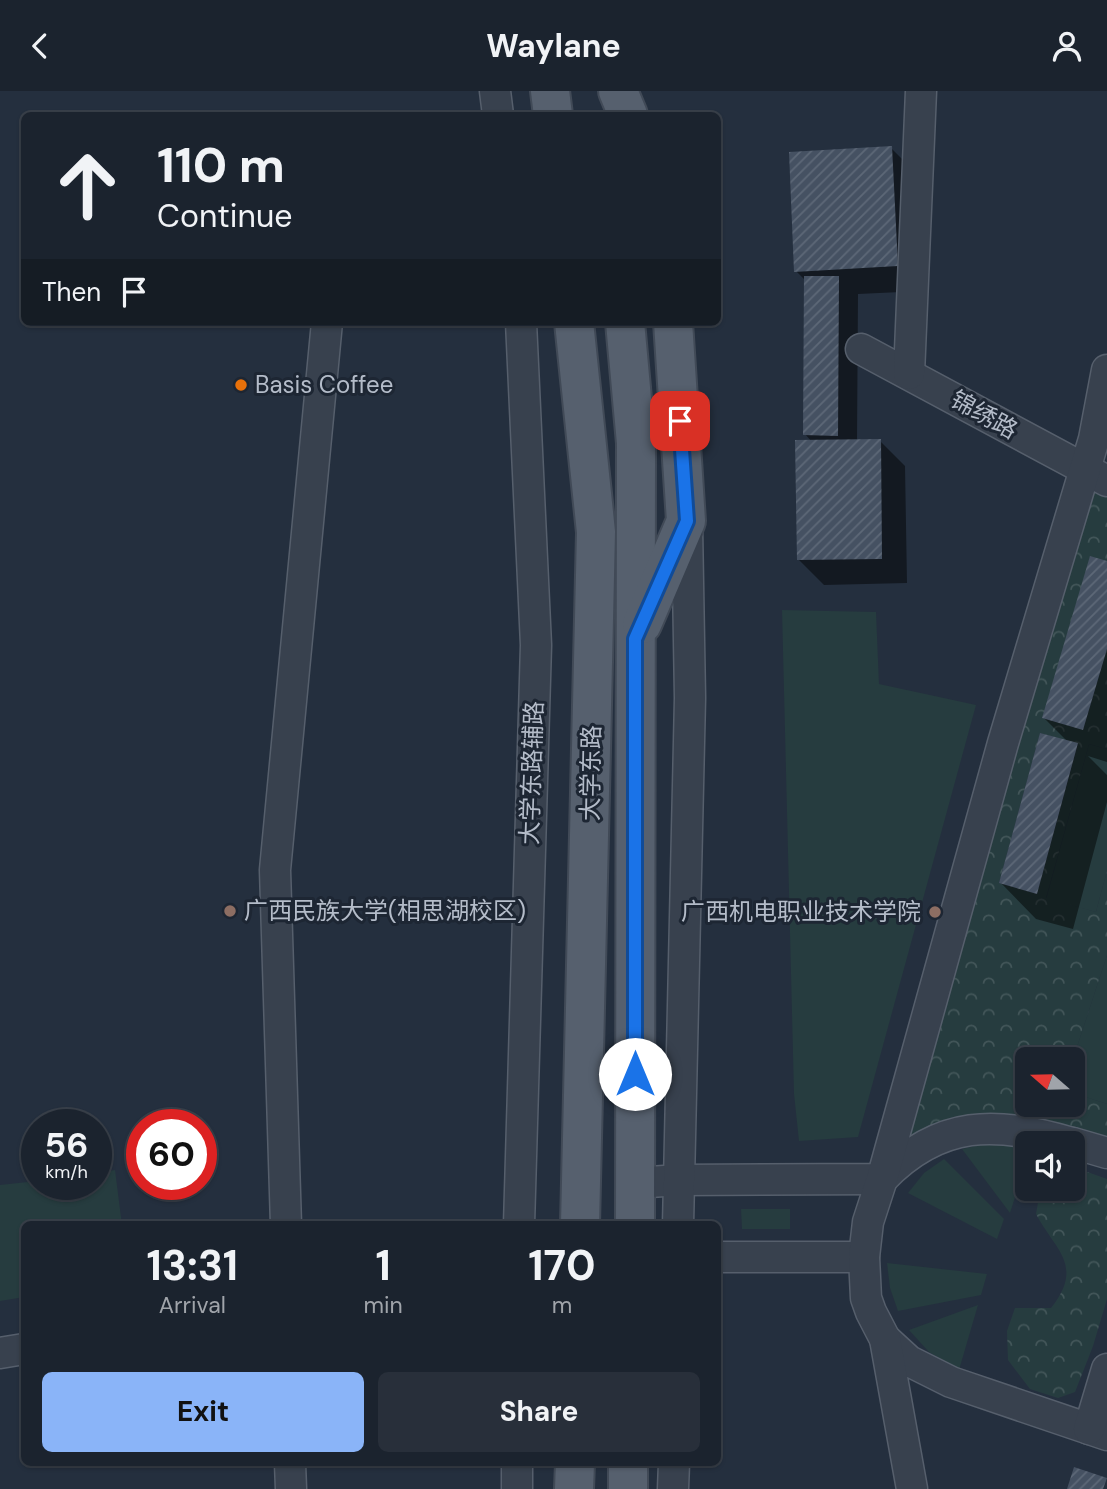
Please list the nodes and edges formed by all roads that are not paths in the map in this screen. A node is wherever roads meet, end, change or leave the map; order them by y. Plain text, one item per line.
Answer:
1 (495, 91) edge
2 (550, 91) edge
3 (603, 91) edge
4 (618, 91) edge
5 (642, 91) edge
6 (921, 91) edge
7 (498, 112) edge
8 (553, 112) edge
9 (606, 112) edge
10 (627, 112) edge
11 (643, 112) edge
12 (327, 326) edge
13 (521, 326) edge
14 (575, 326) edge
15 (625, 326) edge
16 (673, 326) edge
17 (861, 349) dead end
18 (1107, 370) edge
19 (909, 374) junction
20 (1096, 476) edge
21 (687, 521) junction
22 (635, 639) junction
23 (1024, 1131) edge
24 (1085, 1147) edge
25 (1107, 1153) edge
26 (882, 1179) junction
27 (679, 1180) junction
28 (635, 1183) junction
29 (286, 1221) edge
30 (519, 1221) edge
31 (580, 1221) edge
32 (635, 1221) edge
33 (678, 1221) edge
34 (721, 1257) edge
35 (864, 1257) junction
36 (885, 1339) junction
37 (21, 1350) edge
38 (0, 1353) edge
39 (1107, 1370) edge
40 (1098, 1432) edge
41 (290, 1466) edge
42 (517, 1466) edge
43 (575, 1466) edge
44 (628, 1466) edge
45 (674, 1466) edge
46 (291, 1489) edge
47 (517, 1489) edge
48 (574, 1489) edge
49 (628, 1489) edge
50 (673, 1489) edge
51 (912, 1489) edge

1 - 7 street
2 - 8 main road
3 - 9 main road
4 - 10 main road
5 - 11 main road
6 - 19 street
12 - 29 street
13 - 30 street, 大学东路辅路
14 - 31 main road, 大学东路
15 - 22 main road, 大学东路
16 - 21 main road
17 - 19 street, 锦绣路
18 - 20 street
19 - 20 street, 锦绣路
20 - 26 street
21 - 22 main road
21 - 27 street
22 - 28 main road, 大学东路
23 - 26 street
24 - 25 street
26 - 27 street
26 - 35 street
27 - 28 street
27 - 33 street
28 - 32 main road, 大学东路
34 - 35 street
35 - 36 street
36 - 40 street
36 - 51 street
37 - 38 street
39 - 40 street
41 - 46 street
42 - 47 street
43 - 48 main road
44 - 49 main road
45 - 50 street

